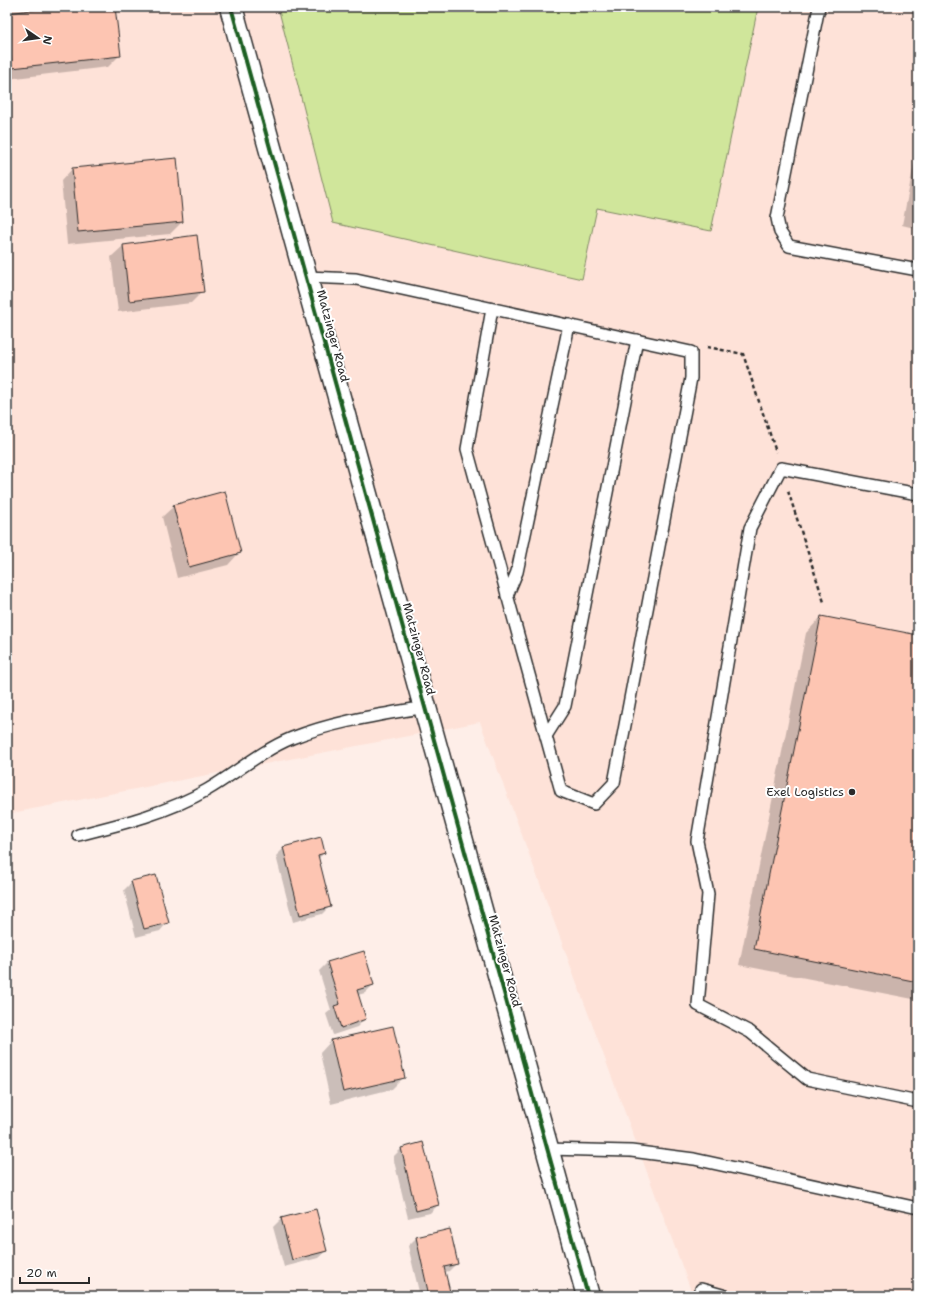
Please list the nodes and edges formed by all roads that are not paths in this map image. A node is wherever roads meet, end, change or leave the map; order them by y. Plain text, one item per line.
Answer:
1 (231, 7) edge
2 (819, 7) edge
3 (918, 270) edge
4 (306, 277) junction
5 (492, 309) junction
6 (569, 325) junction
7 (637, 340) junction
8 (918, 494) edge
9 (507, 596) junction
10 (425, 707) junction
11 (546, 736) junction
12 (78, 835) dead end
13 (918, 1102) edge
14 (546, 1149) junction
15 (918, 1208) edge
16 (700, 1289) dead end
17 (588, 1296) edge
18 (726, 1296) edge

1 - 4 street, Matzinger Road
2 - 3 lane
4 - 5 lane
4 - 10 street, Matzinger Road
5 - 6 lane
5 - 9 lane
6 - 7 lane
6 - 9 lane
7 - 11 lane
7 - 11 lane
8 - 13 lane
9 - 11 lane
10 - 12 lane
10 - 14 street, Matzinger Road
14 - 15 lane
14 - 17 street, Matzinger Road
16 - 18 lane

